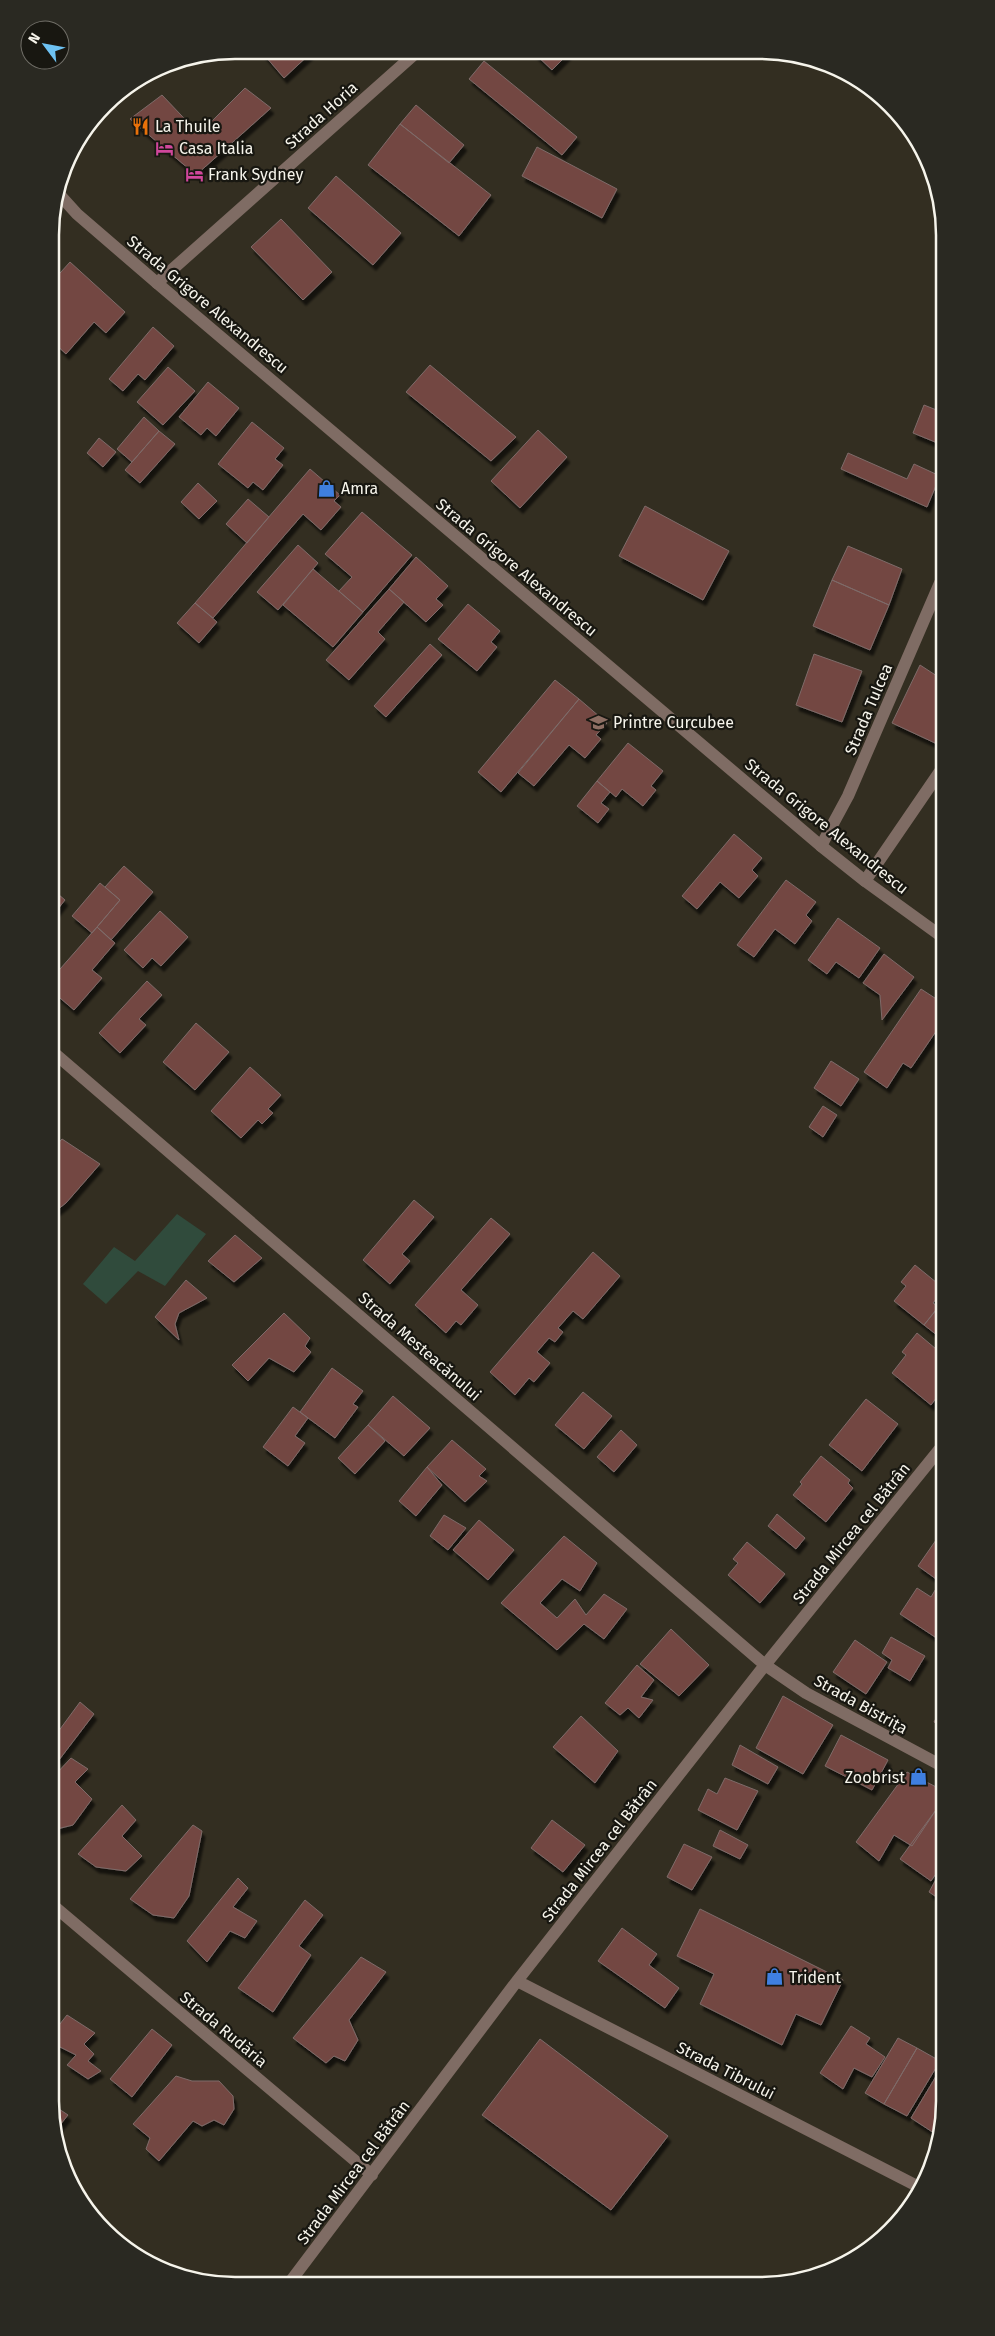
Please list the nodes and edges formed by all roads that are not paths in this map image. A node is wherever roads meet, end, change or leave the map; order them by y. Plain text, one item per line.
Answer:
1 (409, 59) edge
2 (63, 198) edge
3 (61, 206) edge
4 (77, 214) junction
5 (157, 283) junction
6 (936, 592) edge
7 (936, 776) edge
8 (821, 846) junction
9 (865, 881) junction
10 (936, 932) edge
11 (59, 1057) edge
12 (936, 1454) edge
13 (765, 1665) junction
14 (936, 1763) edge
15 (59, 1911) edge
16 (517, 1982) junction
17 (372, 2176) junction
18 (915, 2185) edge
19 (294, 2277) edge

1 - 5 street, Strada Horia
2 - 4 street, Strada Grigore Alexandrescu
3 - 4 street, Strada Grigore Alexandrescu
4 - 5 street, Strada Grigore Alexandrescu
5 - 8 street, Strada Grigore Alexandrescu
6 - 8 street, Strada Tulcea
7 - 9 street
8 - 9 street, Strada Grigore Alexandrescu
9 - 10 street, Strada Grigore Alexandrescu
11 - 13 street, Strada Mesteacănului
12 - 13 street, Strada Mircea cel Bătrân
13 - 14 street, Strada Bistrița
13 - 16 street, Strada Mircea cel Bătrân
15 - 17 street, Strada Rudăria
16 - 17 street, Strada Mircea cel Bătrân
16 - 18 street, Strada Tibrului
17 - 19 street, Strada Mircea cel Bătrân

